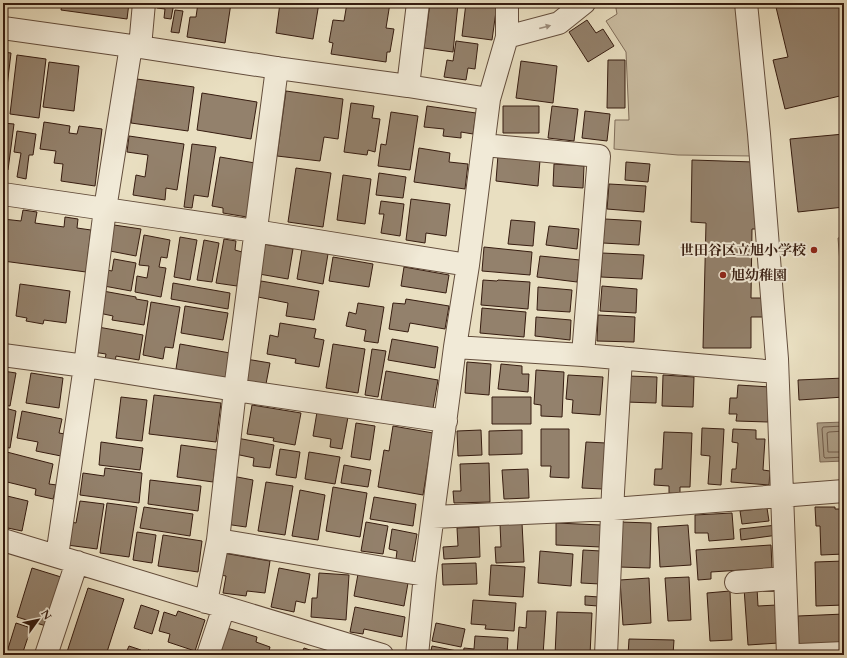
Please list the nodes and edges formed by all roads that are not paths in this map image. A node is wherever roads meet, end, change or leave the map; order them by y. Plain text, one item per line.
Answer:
1 (144, 3) edge
2 (418, 3) edge
3 (507, 3) edge
4 (584, 3) edge
5 (746, 3) edge
6 (3, 28) edge
7 (507, 37) junction
8 (136, 47) junction
9 (277, 68) junction
10 (408, 86) junction
11 (489, 99) junction
12 (484, 145) junction
13 (3, 194) edge
14 (105, 209) junction
15 (255, 231) junction
16 (468, 265) junction
17 (455, 346) junction
18 (3, 355) edge
19 (583, 355) junction
20 (621, 358) junction
21 (85, 366) junction
22 (777, 372) junction
23 (235, 390) junction
24 (446, 421) junction
25 (844, 491) edge
26 (782, 495) junction
27 (613, 510) junction
28 (433, 517) junction
29 (3, 540) edge
30 (218, 540) junction
31 (67, 560) junction
32 (425, 575) junction
33 (785, 578) junction
34 (736, 582) dead end
35 (215, 604) junction
36 (844, 653) edge
37 (46, 655) edge
38 (208, 655) edge
39 (382, 655) edge
40 (417, 655) edge
41 (606, 655) edge
42 (788, 655) edge
43 (798, 655) edge

1 - 8 street
2 - 10 street
3 - 7 street
7 -> 4 street
5 - 22 street
6 - 8 street
7 - 11 street
8 - 9 street
8 - 14 street
9 - 10 street
9 - 15 street
10 - 11 street
11 - 12 street
12 - 16 street
12 - 19 street
13 - 14 street
14 - 15 street
14 - 21 street
15 - 16 street
15 - 23 street
16 - 17 street
17 - 19 street
17 - 24 street
18 - 21 street
19 - 20 street
20 - 22 street
20 - 27 street
21 - 23 street
21 - 31 street
22 - 26 street
23 - 24 street
23 - 30 street
24 - 28 street
25 - 26 street
26 - 27 street
26 - 33 street
27 - 28 street
27 - 41 street
28 - 32 street
29 - 31 street
30 - 32 street
30 - 35 street
31 - 35 street
31 - 37 street
32 - 40 street
33 - 34 street
33 - 42 street
35 - 38 street
35 - 39 street
36 - 43 street

